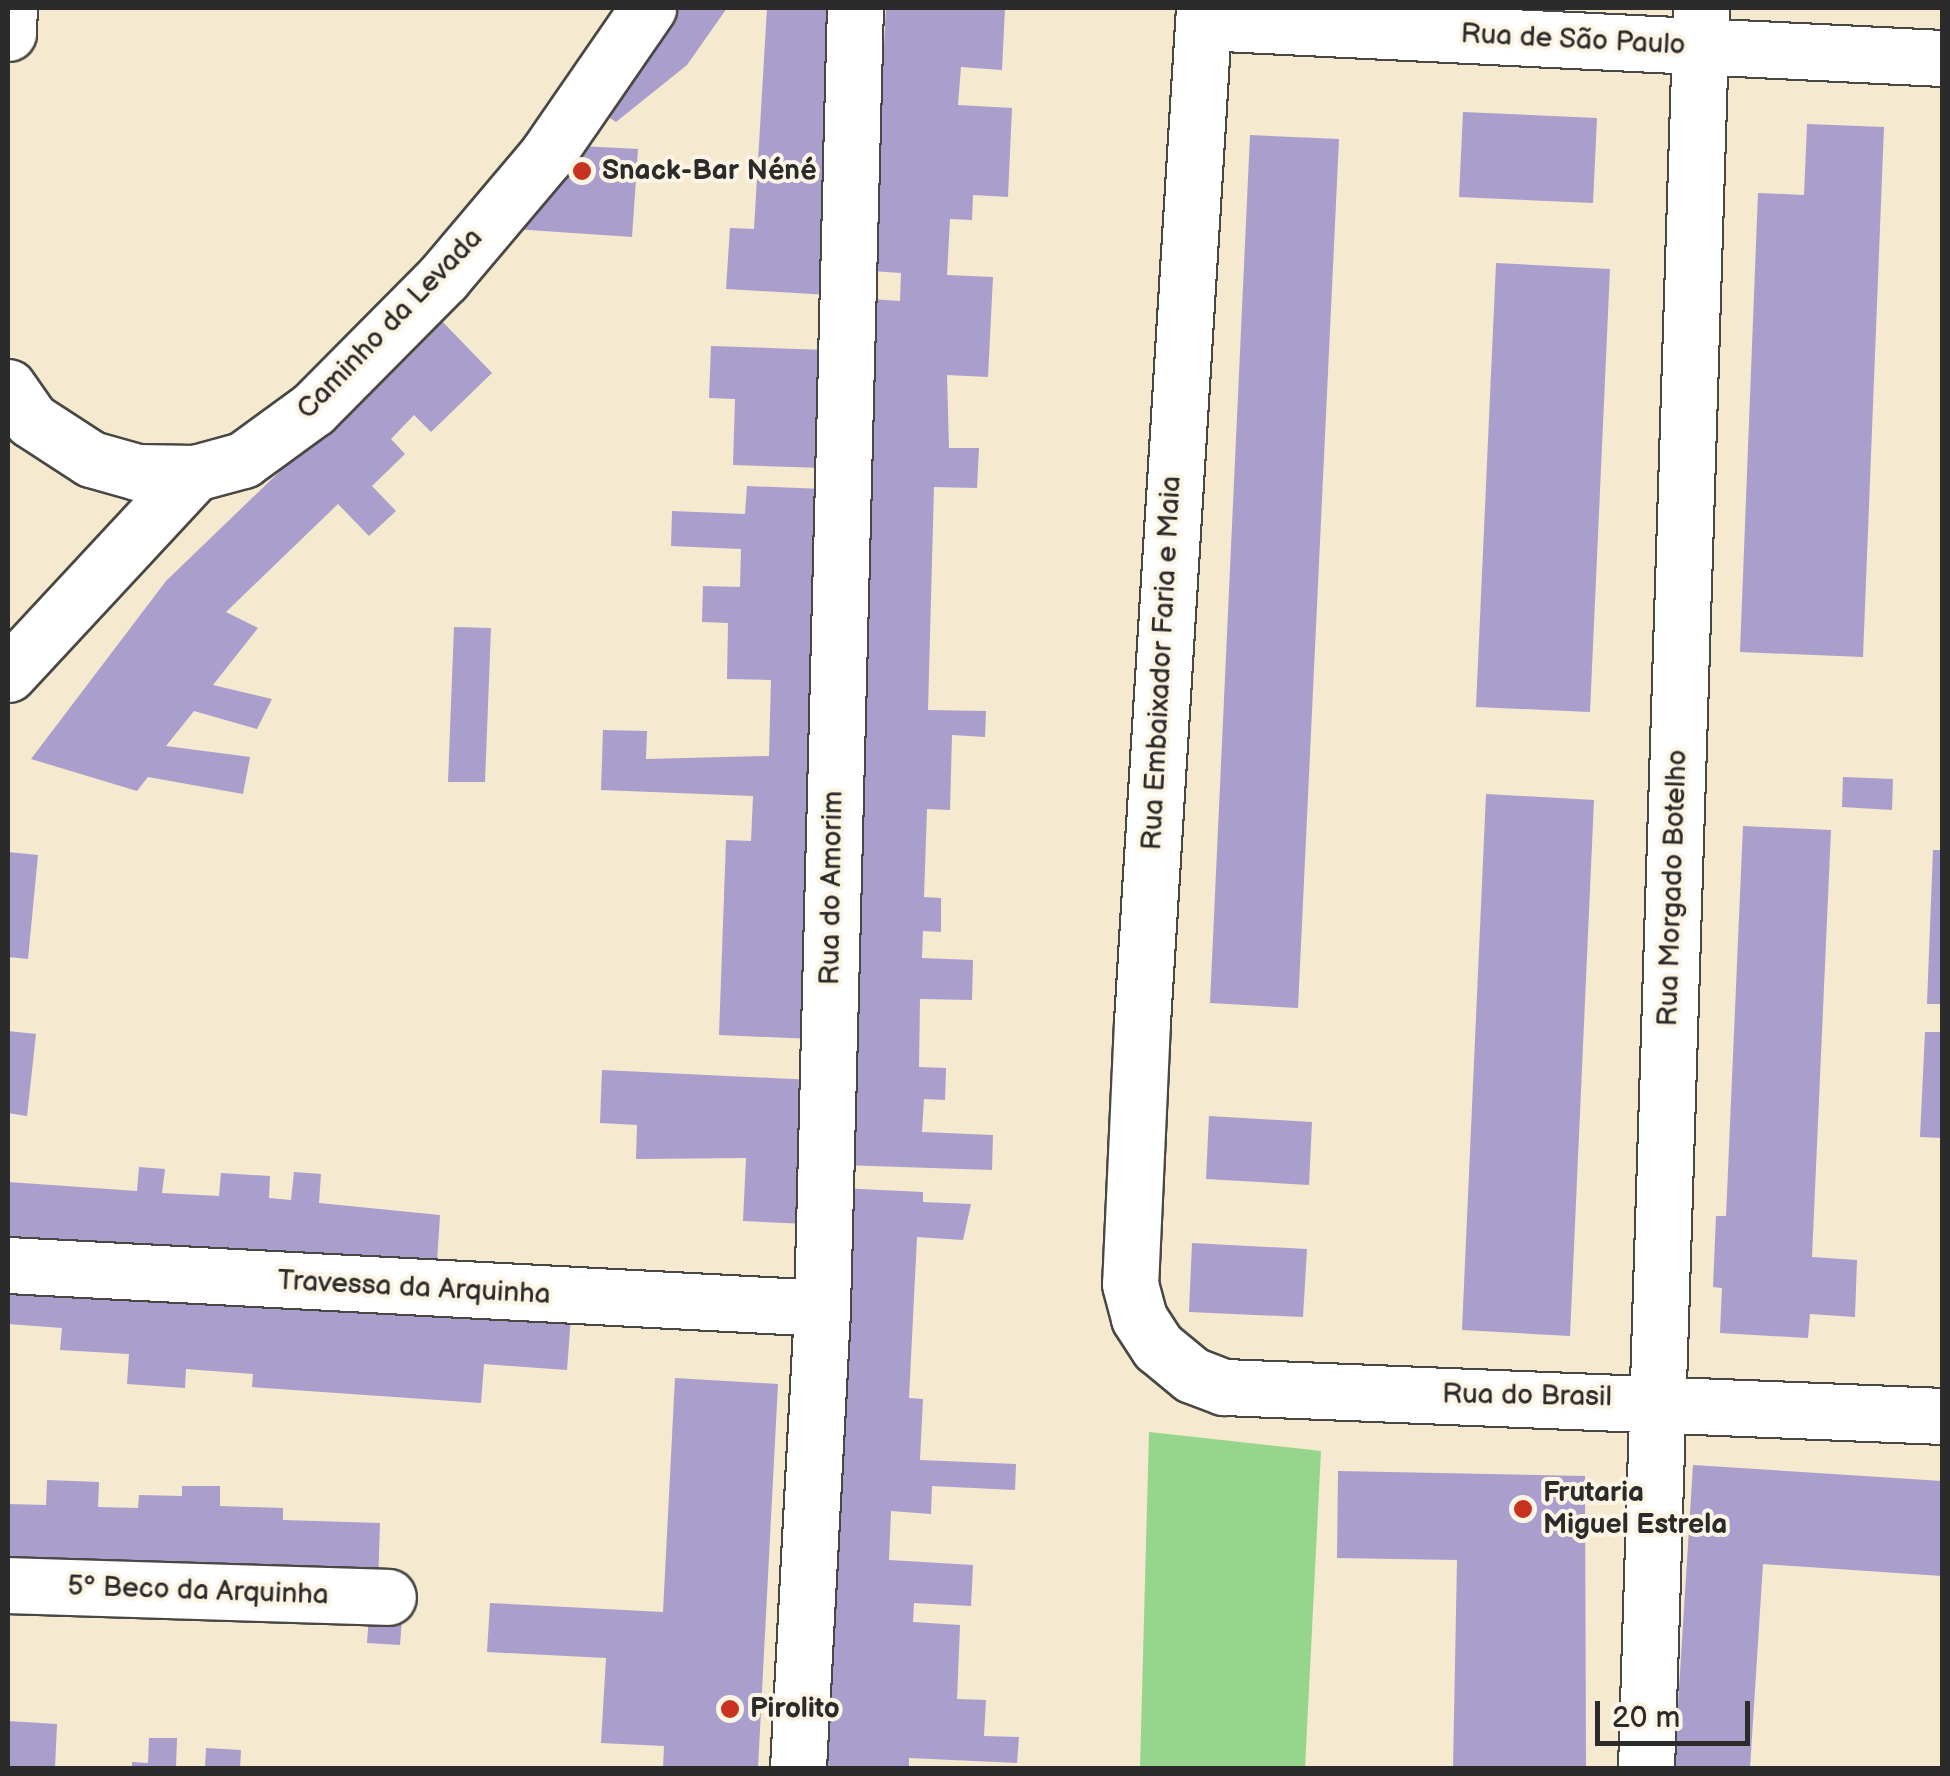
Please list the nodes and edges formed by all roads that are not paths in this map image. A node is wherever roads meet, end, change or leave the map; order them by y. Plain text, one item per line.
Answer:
1 (9, 8) edge
2 (648, 8) edge
3 (855, 8) edge
4 (1203, 15) edge
5 (1700, 27) edge
6 (8, 33) edge
7 (1942, 58) edge
8 (8, 387) edge
9 (195, 473) junction
10 (8, 674) edge
11 (8, 1265) edge
12 (822, 1308) junction
13 (1139, 1318) joint
14 (1657, 1399) junction
15 (1942, 1416) edge
16 (8, 1585) edge
17 (388, 1597) dead end
18 (798, 1768) edge
19 (1646, 1768) edge

1 - 6 street
2 - 9 street, Caminho da Levada
3 - 12 street, Rua do Amorim
4 - 5 street, Rua de São Paulo
4 - 13 street, Rua Embaixador Faria e Maia
5 - 7 street, Rua de São Paulo
5 - 14 street, Rua Morgado Botelho
8 - 9 street, Caminho da Levada
9 - 10 street
11 - 12 street, Travessa da Arquinha
12 - 18 street, Rua do Amorim
13 - 14 street, Rua do Brasil
14 - 15 street, Rua do Brasil
14 - 19 street, Rua Morgado Botelho
16 - 17 street, 5º Beco da Arquinha

